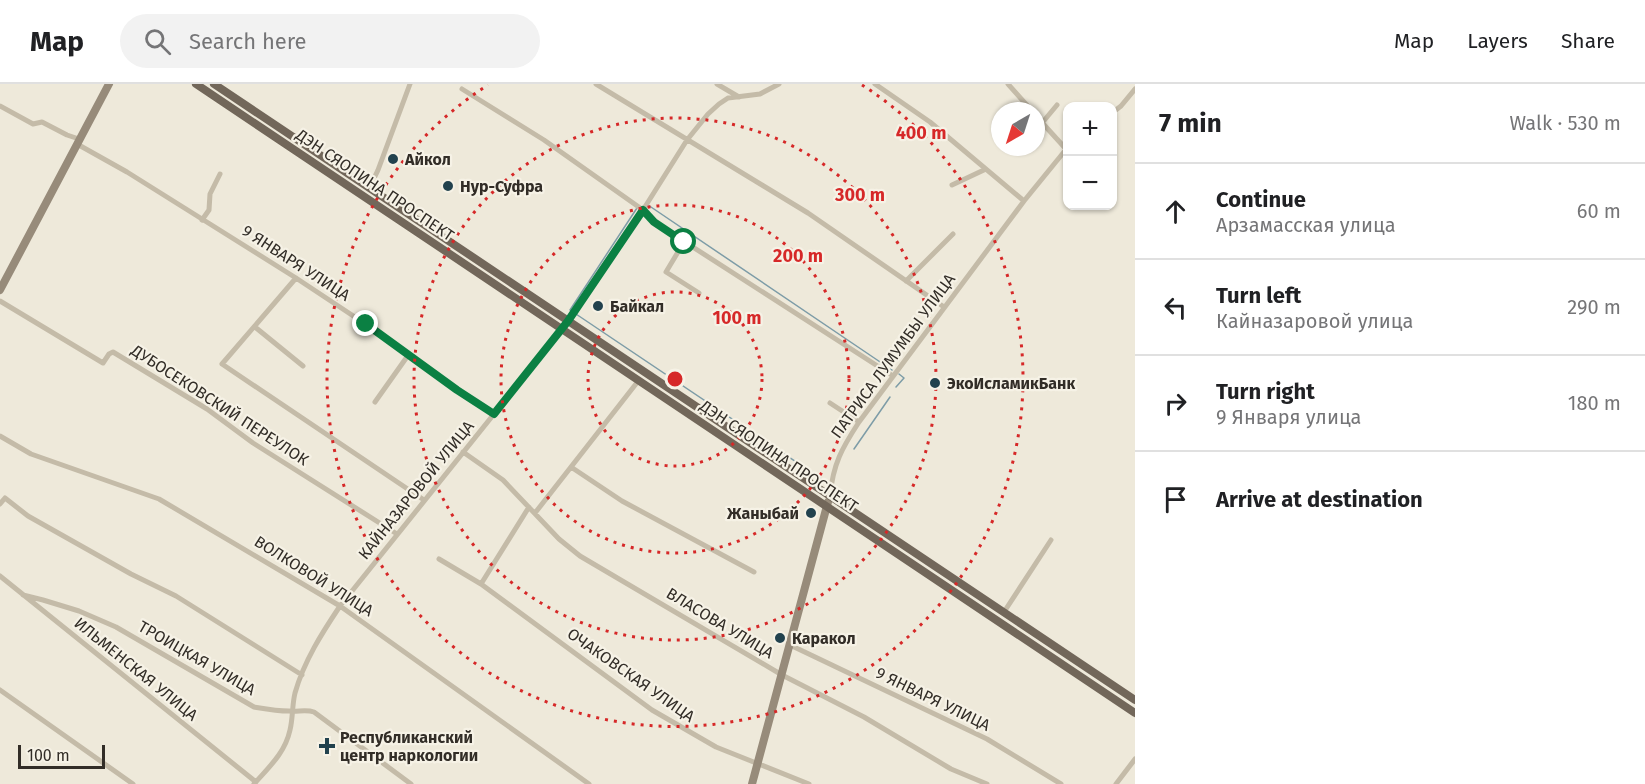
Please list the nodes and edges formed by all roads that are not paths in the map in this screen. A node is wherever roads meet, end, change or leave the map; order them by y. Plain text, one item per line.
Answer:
1 (109, 84) edge
2 (196, 84) edge
3 (214, 84) edge
4 (410, 84) edge
5 (596, 84) edge
6 (717, 84) edge
7 (779, 84) edge
8 (875, 84) edge
9 (1008, 84) edge
10 (462, 89) dead end
11 (1135, 89) edge
12 (739, 97) junction
13 (1024, 102) edge
14 (1057, 105) dead end
15 (0, 106) edge
16 (1117, 110) edge
17 (1045, 119) edge
18 (1045, 126) edge
19 (687, 140) junction
20 (78, 142) junction
21 (1063, 144) edge
22 (1063, 153) edge
23 (986, 169) junction
24 (219, 174) dead end
25 (952, 185) dead end
26 (370, 187) junction
27 (364, 196) junction
28 (1024, 201) junction
29 (643, 210) junction
30 (202, 220) junction
31 (953, 234) dead end
32 (684, 242) junction
33 (296, 278) junction
34 (906, 281) junction
35 (0, 290) edge
36 (699, 293) dead end
37 (0, 301) edge
38 (944, 307) junction
39 (565, 325) junction
40 (255, 327) junction
41 (409, 354) junction
42 (303, 366) dead end
43 (893, 376) junction
44 (639, 380) junction
45 (375, 402) dead end
46 (830, 403) dead end
47 (705, 413) junction
48 (494, 414) junction
49 (700, 421) junction
50 (859, 422) junction
51 (0, 435) edge
52 (463, 452) junction
53 (570, 467) junction
54 (830, 496) junction
55 (424, 500) junction
56 (0, 504) edge
57 (828, 506) junction
58 (529, 507) junction
59 (535, 513) junction
60 (397, 534) junction
61 (1051, 540) dead end
62 (439, 559) dead end
63 (754, 572) dead end
64 (0, 576) edge
65 (481, 584) junction
66 (23, 595) junction
67 (340, 606) junction
68 (1004, 612) junction
69 (790, 645) junction
70 (302, 675) junction
71 (782, 675) junction
72 (0, 690) edge
73 (1135, 700) edge
74 (292, 711) junction
75 (1135, 713) edge
76 (1135, 759) edge
77 (758, 764) junction
78 (255, 783) edge
79 (132, 784) edge
80 (411, 784) edge
81 (589, 784) edge
82 (752, 784) edge
83 (809, 784) edge
84 (987, 784) edge
85 (1061, 784) edge
86 (1116, 784) edge

1 - 20 street
2 - 27 main road, ДЭН СЯОПИНА ПРОСПЕКТ
3 - 26 main road, ДЭН СЯОПИНА ПРОСПЕКТ
4 - 26 street
5 - 19 street
6 - 12 street
7 - 12 street, КАЙНАЗАРОВОЙ УЛИЦА
8 - 23 street
9 - 13 street
10 - 29 street
11 - 16 street
12 - 19 street, КАЙНАЗАРОВОЙ УЛИЦА
14 - 17 street
15 - 20 street, 9 ЯНВАРЯ УЛИЦА
18 - 21 street
19 - 29 street, КАЙНАЗАРОВОЙ УЛИЦА
19 - 34 street
20 - 30 street, 9 ЯНВАРЯ УЛИЦА
20 - 35 street
22 - 28 street, ПАТРИСА ЛУМУМБЫ УЛИЦА
23 - 25 street
23 - 28 street
24 - 30 street
26 - 27 street
26 - 39 main road, ДЭН СЯОПИНА ПРОСПЕКТ
27 - 39 main road, ДЭН СЯОПИНА ПРОСПЕКТ
28 - 38 street, ПАТРИСА ЛУМУМБЫ УЛИЦА
29 - 32 street
29 - 39 street, КАЙНАЗАРОВОЙ УЛИЦА
30 - 33 street, 9 ЯНВАРЯ УЛИЦА
31 - 34 street
32 - 36 street
32 - 43 street
33 - 40 street
33 - 41 street, 9 ЯНВАРЯ УЛИЦА
34 - 38 street
37 - 60 street, ДУБОСЕКОВСКИЙ ПЕРЕУЛОК
38 - 43 street, ПАТРИСА ЛУМУМБЫ УЛИЦА
39 - 44 main road, ДЭН СЯОПИНА ПРОСПЕКТ
39 - 47 main road, ДЭН СЯОПИНА ПРОСПЕКТ
39 - 48 street, КАЙНАЗАРОВОЙ УЛИЦА
40 - 42 street
40 - 55 street
41 - 45 street
41 - 48 street, 9 ЯНВАРЯ УЛИЦА
43 - 50 street, ПАТРИСА ЛУМУМБЫ УЛИЦА
44 - 49 main road, ДЭН СЯОПИНА ПРОСПЕКТ
44 - 53 street
46 - 50 street
47 - 49 main road
47 - 54 main road, ДЭН СЯОПИНА ПРОСПЕКТ
48 - 52 street, КАЙНАЗАРОВОЙ УЛИЦА
49 - 57 main road, ДЭН СЯОПИНА ПРОСПЕКТ
50 - 54 street, ПАТРИСА ЛУМУМБЫ УЛИЦА
51 - 67 street, ВОЛКОВОЙ УЛИЦА
52 - 55 street, КАЙНАЗАРОВОЙ УЛИЦА
52 - 58 street, ВЛАСОВА УЛИЦА
53 - 59 street
53 - 63 street
54 - 57 street, ПАТРИСА ЛУМУМБЫ УЛИЦА
54 - 68 main road, ДЭН СЯОПИНА ПРОСПЕКТ
55 - 60 street, КАЙНАЗАРОВОЙ УЛИЦА
56 - 70 street
57 - 69 street, ПАТРИСА ЛУМУМБЫ УЛИЦА
57 - 75 main road, ДЭН СЯОПИНА ПРОСПЕКТ
58 - 59 street, ВЛАСОВА УЛИЦА
58 - 65 street
59 - 71 street, ВЛАСОВА УЛИЦА
60 - 67 street, КАЙНАЗАРОВОЙ УЛИЦА
61 - 68 street
62 - 65 street, ОЧАКОВСКАЯ УЛИЦА
64 - 66 street, ИЛЬМЕНСКАЯ УЛИЦА
65 - 77 street, ОЧАКОВСКАЯ УЛИЦА
66 - 74 street, ТРОИЦКАЯ УЛИЦА
66 - 78 street, ИЛЬМЕНСКАЯ УЛИЦА
67 - 70 street, КАЙНАЗАРОВОЙ УЛИЦА
67 - 81 street, ВОЛКОВОЙ УЛИЦА
68 - 73 main road, ДЭН СЯОПИНА ПРОСПЕКТ
69 - 71 street, ПАТРИСА ЛУМУМБЫ УЛИЦА
69 - 85 street, 9 ЯНВАРЯ УЛИЦА
70 - 74 street, КАЙНАЗАРОВОЙ УЛИЦА
71 - 77 street, ПАТРИСА ЛУМУМБЫ УЛИЦА
71 - 84 street, ВЛАСОВА УЛИЦА
72 - 79 street
74 - 78 street, КАЙНАЗАРОВОЙ УЛИЦА
74 - 80 street, ТРОИЦКАЯ УЛИЦА
76 - 86 street
77 - 82 street, ПАТРИСА ЛУМУМБЫ УЛИЦА
77 - 83 street, ОЧАКОВСКАЯ УЛИЦА

